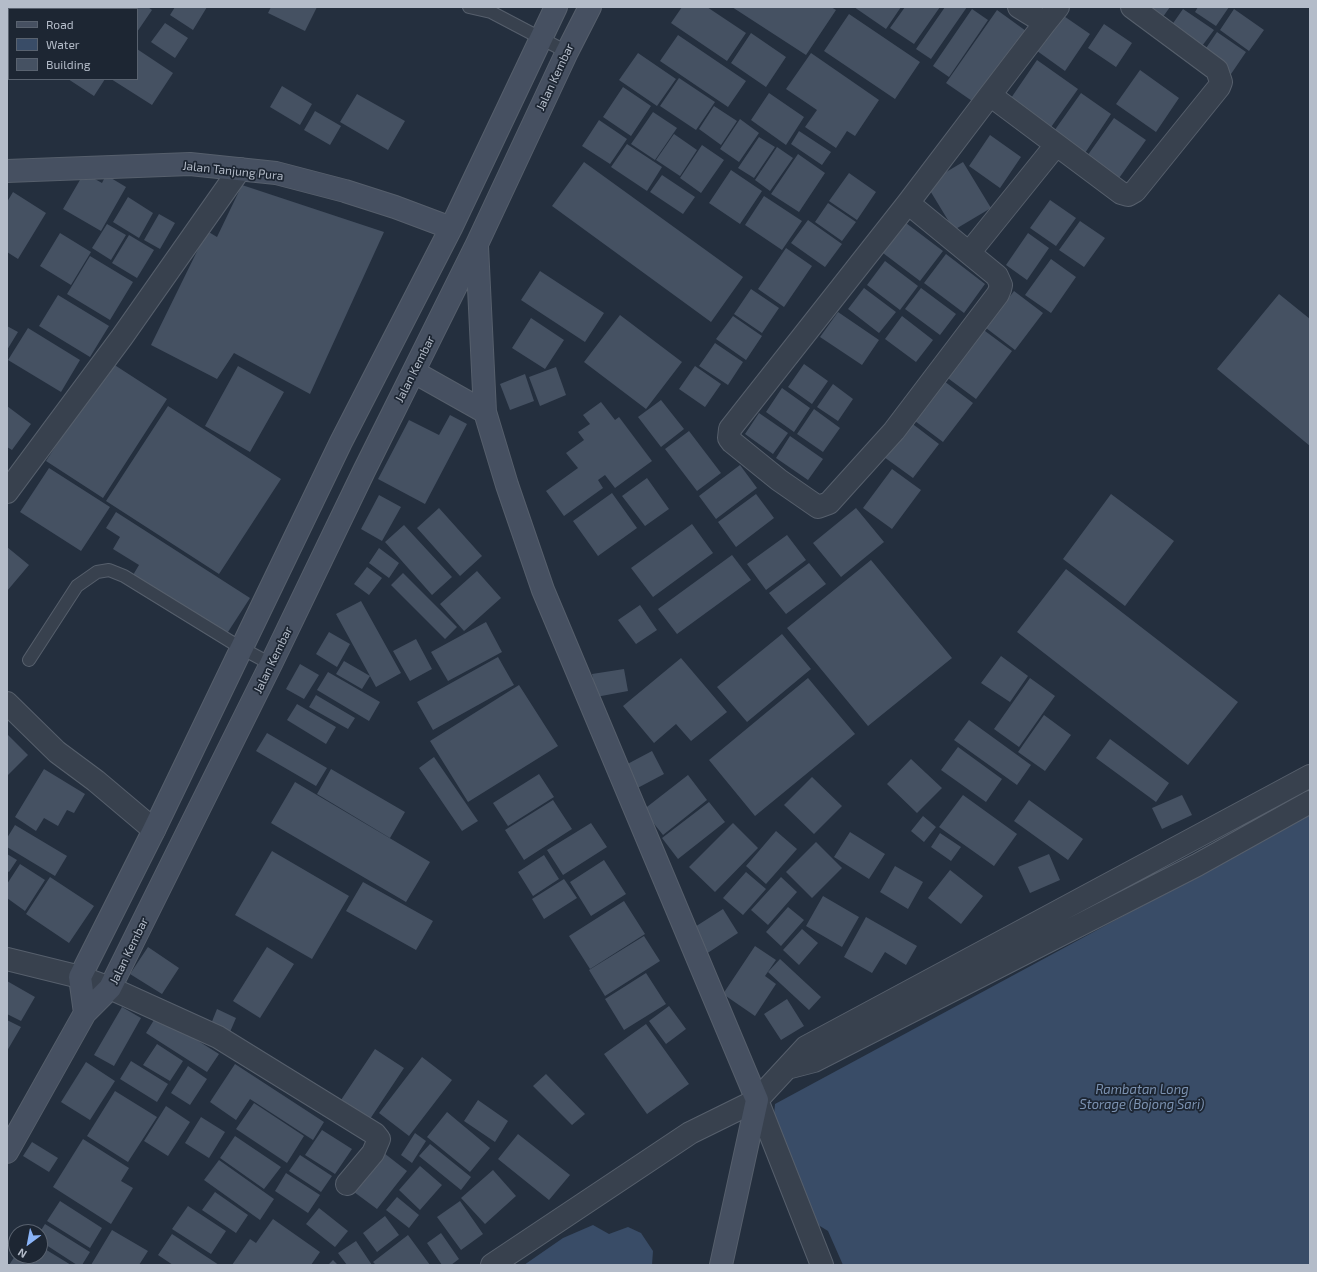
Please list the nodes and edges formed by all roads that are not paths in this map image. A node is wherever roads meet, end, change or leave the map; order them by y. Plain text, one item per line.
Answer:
1 (468, 7) edge
2 (556, 7) edge
3 (590, 7) edge
4 (1019, 7) edge
5 (1132, 7) edge
6 (1051, 15) edge
7 (533, 34) junction
8 (567, 52) junction
9 (990, 95) junction
10 (1056, 145) junction
11 (240, 169) junction
12 (7, 171) edge
13 (908, 203) junction
14 (451, 228) junction
15 (477, 244) junction
16 (969, 253) junction
17 (414, 372) junction
18 (485, 412) junction
19 (7, 492) edge
20 (241, 648) junction
21 (28, 660) dead end
22 (271, 664) junction
23 (7, 703) edge
24 (1310, 776) edge
25 (1310, 802) edge
26 (154, 830) junction
27 (7, 959) edge
28 (80, 977) junction
29 (110, 988) junction
30 (85, 1013) junction
31 (787, 1068) junction
32 (757, 1100) junction
33 (7, 1152) edge
34 (347, 1184) dead end
35 (492, 1265) edge
36 (721, 1265) edge
37 (822, 1265) edge

1 - 7 lane
2 - 7 main road
3 - 8 main road, Jalan Kembar
4 - 6 street
5 - 10 street
6 - 9 street
7 - 8 lane
7 - 14 main road
8 - 15 main road, Jalan Kembar
9 - 10 street
9 - 13 street
10 - 16 street
11 - 12 main road, Jalan Tanjung Pura
11 - 14 main road, Jalan Tanjung Pura
11 - 19 street
13 - 16 street
13 - 16 street
14 - 20 main road
15 - 17 main road, Jalan Kembar
15 - 18 main road
17 - 18 main road
17 - 22 main road, Jalan Kembar
18 - 32 main road
20 - 21 lane
20 - 22 lane
20 - 26 main road
22 - 29 main road, Jalan Kembar
23 - 26 street
24 - 31 street
25 - 31 street
26 - 28 main road
27 - 28 street
28 - 29 street
28 - 30 main road
29 - 30 main road, Jalan Kembar
29 - 34 street
30 - 33 main road, Jalan Kembar
31 - 32 street
32 - 35 street
32 - 36 main road
32 - 37 street

